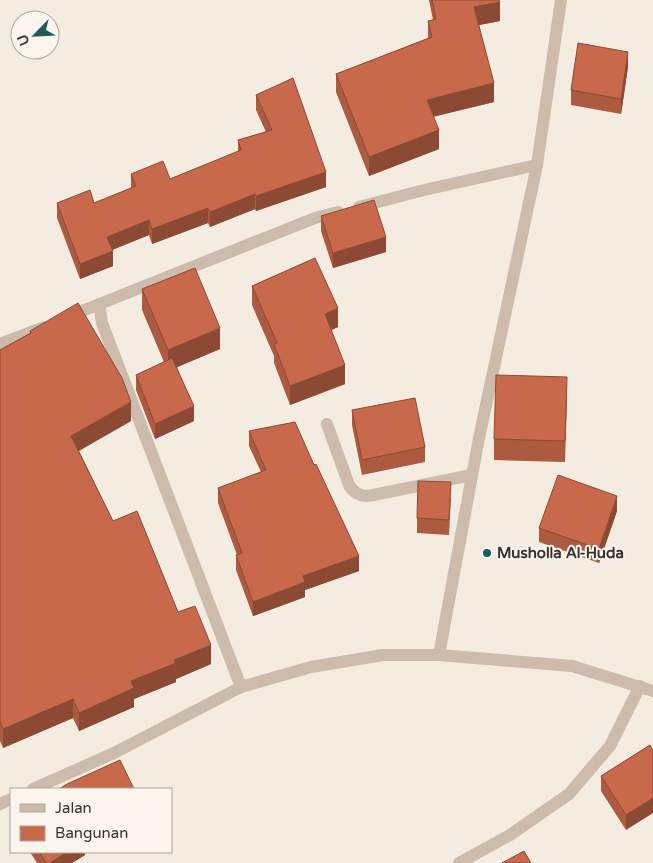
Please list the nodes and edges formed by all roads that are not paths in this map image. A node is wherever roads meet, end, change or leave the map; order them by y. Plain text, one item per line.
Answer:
1 (561, 0) edge
2 (537, 164) junction
3 (99, 304) junction
4 (0, 344) edge
5 (327, 424) dead end
6 (472, 475) junction
7 (439, 655) junction
8 (640, 686) junction
9 (241, 687) junction
10 (653, 691) edge
11 (35, 788) edge
12 (459, 863) edge

1 - 2 street
2 - 3 street
2 - 6 street
3 - 4 street
3 - 9 street
5 - 6 street
6 - 7 street
7 - 8 street
7 - 9 street
8 - 10 street
8 - 12 street
9 - 11 street

